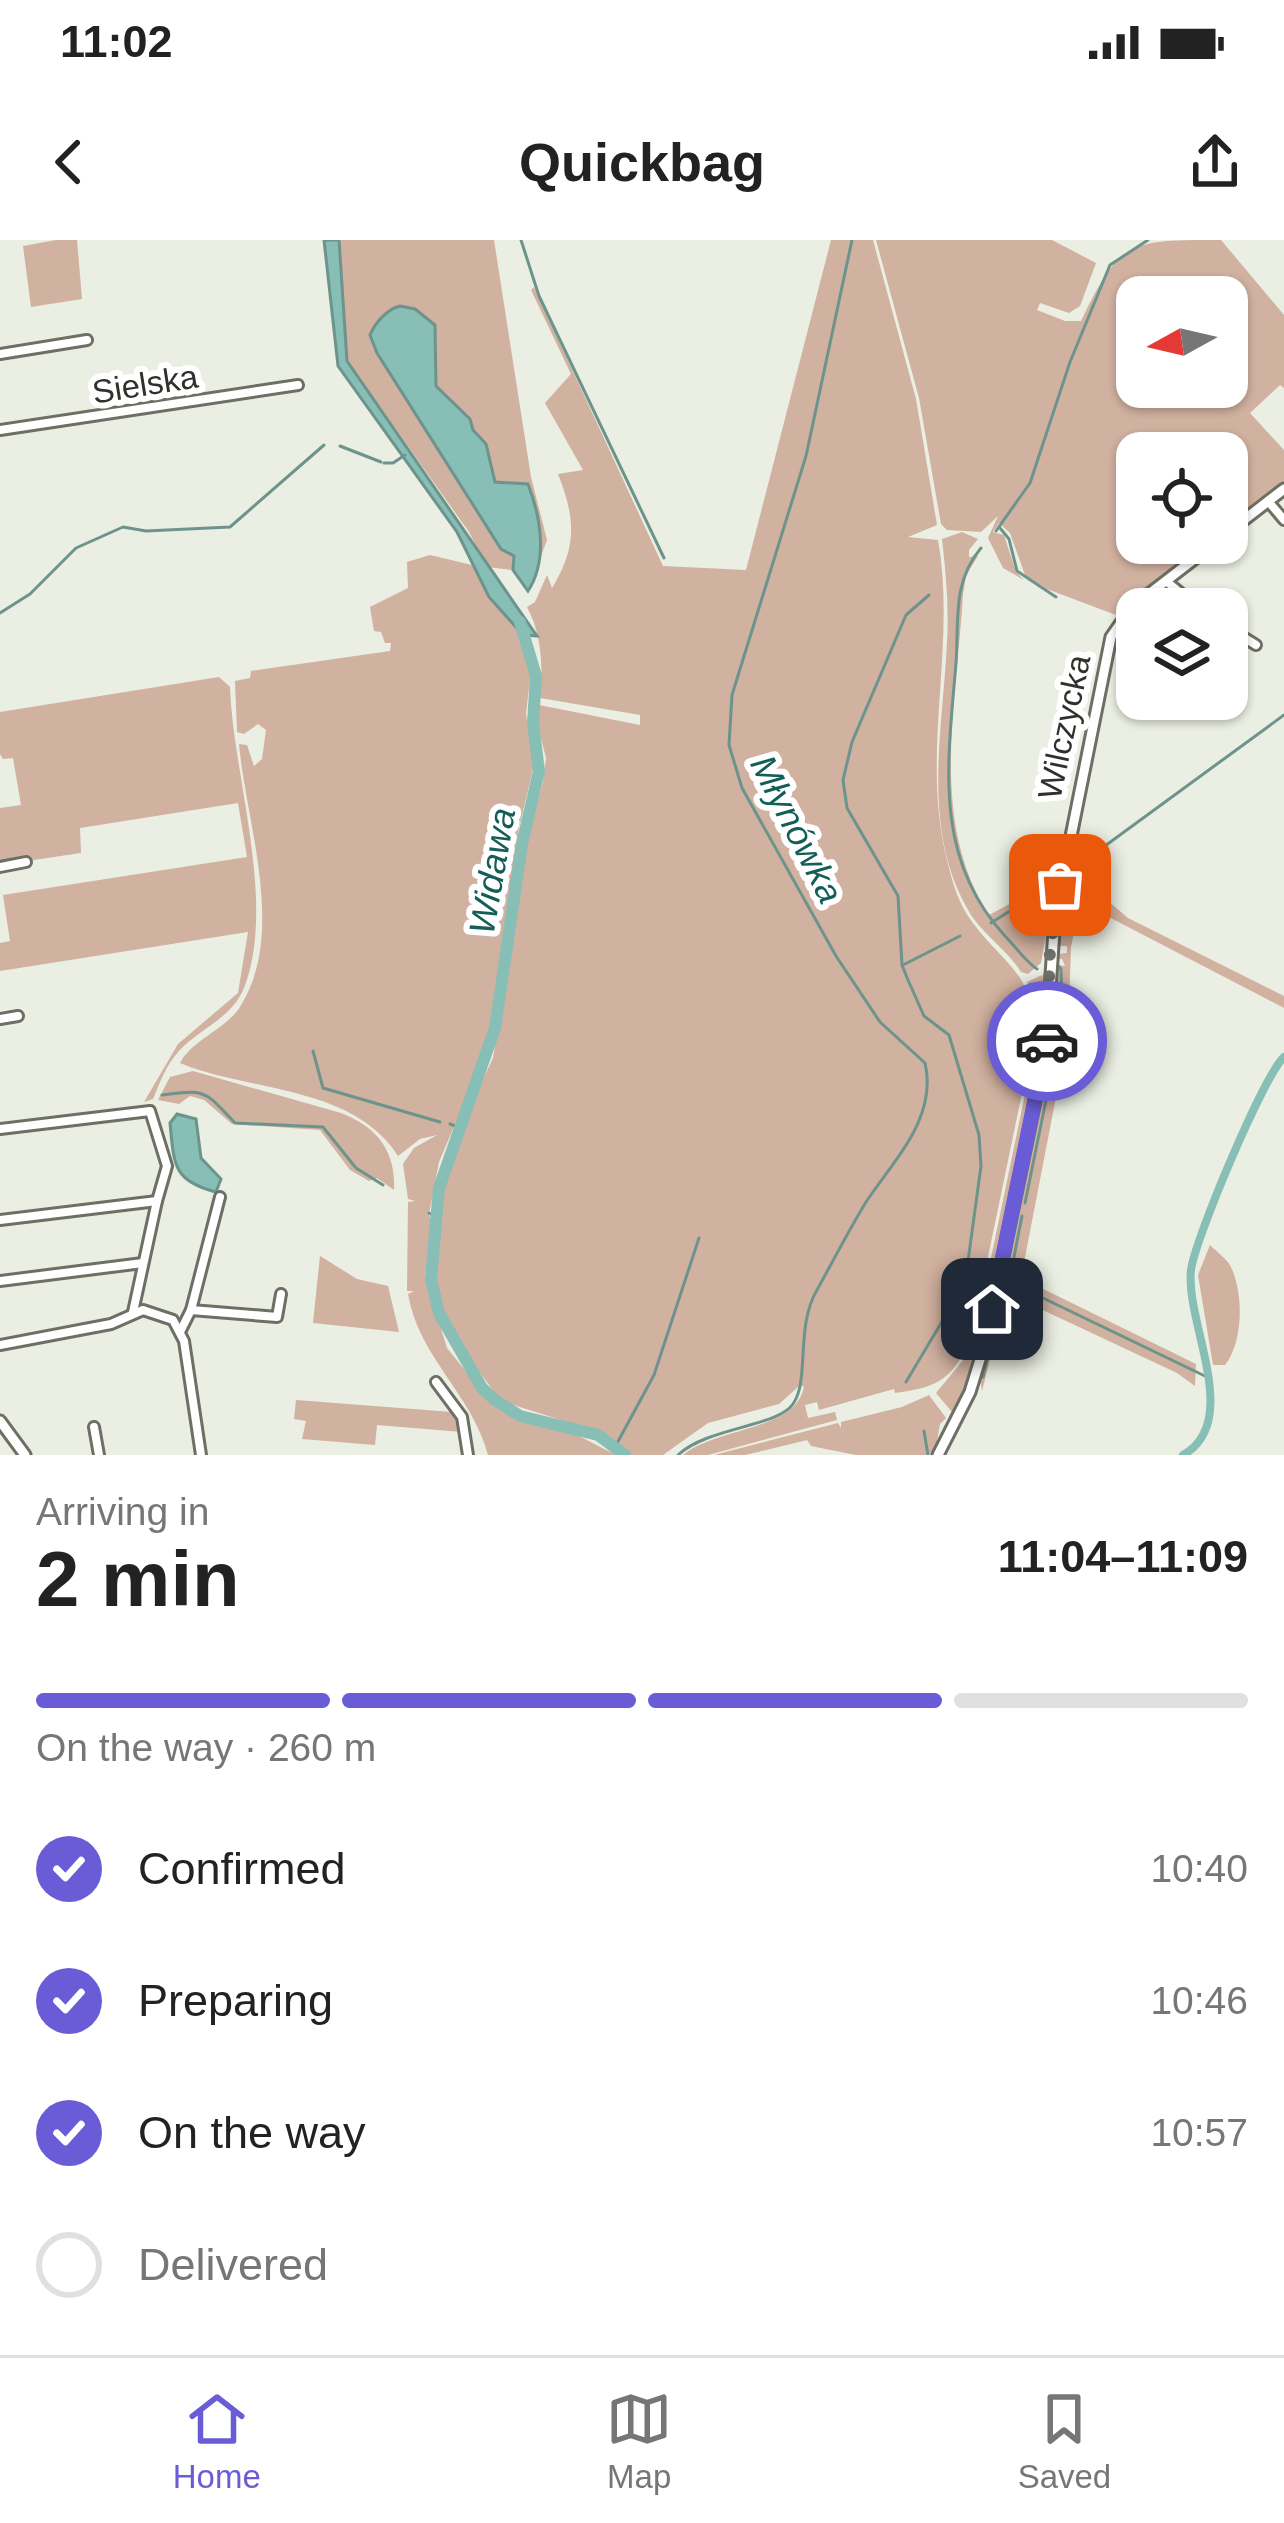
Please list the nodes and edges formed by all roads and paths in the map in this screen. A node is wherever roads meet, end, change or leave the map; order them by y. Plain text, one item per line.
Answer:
1 (87, 340) dead end
2 (0, 354) edge
3 (298, 385) dead end
4 (0, 430) edge
5 (1284, 489) edge
6 (1268, 501) junction
7 (1248, 517) edge
8 (1284, 520) edge
9 (1188, 564) edge
10 (1166, 581) junction
11 (1175, 588) edge
12 (1248, 640) edge
13 (1256, 645) dead end
14 (26, 862) dead end
15 (0, 867) edge
16 (18, 1016) dead end
17 (0, 1019) edge
18 (0, 1129) edge
19 (157, 1201) junction
20 (219, 1201) dead end
21 (0, 1220) edge
22 (143, 1263) junction
23 (0, 1281) edge
24 (281, 1294) dead end
25 (191, 1310) junction
26 (133, 1312) junction
27 (181, 1330) junction
28 (0, 1345) edge
29 (436, 1382) dead end
30 (0, 1421) edge
31 (94, 1427) dead end
32 (25, 1455) edge
33 (99, 1455) edge
34 (201, 1455) edge
35 (468, 1455) edge
36 (938, 1455) edge

1 - 2 street
3 - 4 street, Sielska
5 - 6 street
6 - 7 street
6 - 8 street
9 - 10 street, Wilczycka
10 - 11 street
10 - 36 street, Wilczycka
12 - 13 street
14 - 15 street
16 - 17 street
18 - 19 street
19 - 21 street
19 - 22 street
20 - 25 street
22 - 23 street
22 - 26 street
24 - 25 street
25 - 27 street
26 - 27 street
26 - 28 street
27 - 34 street
29 - 35 street
30 - 32 street
31 - 33 street

